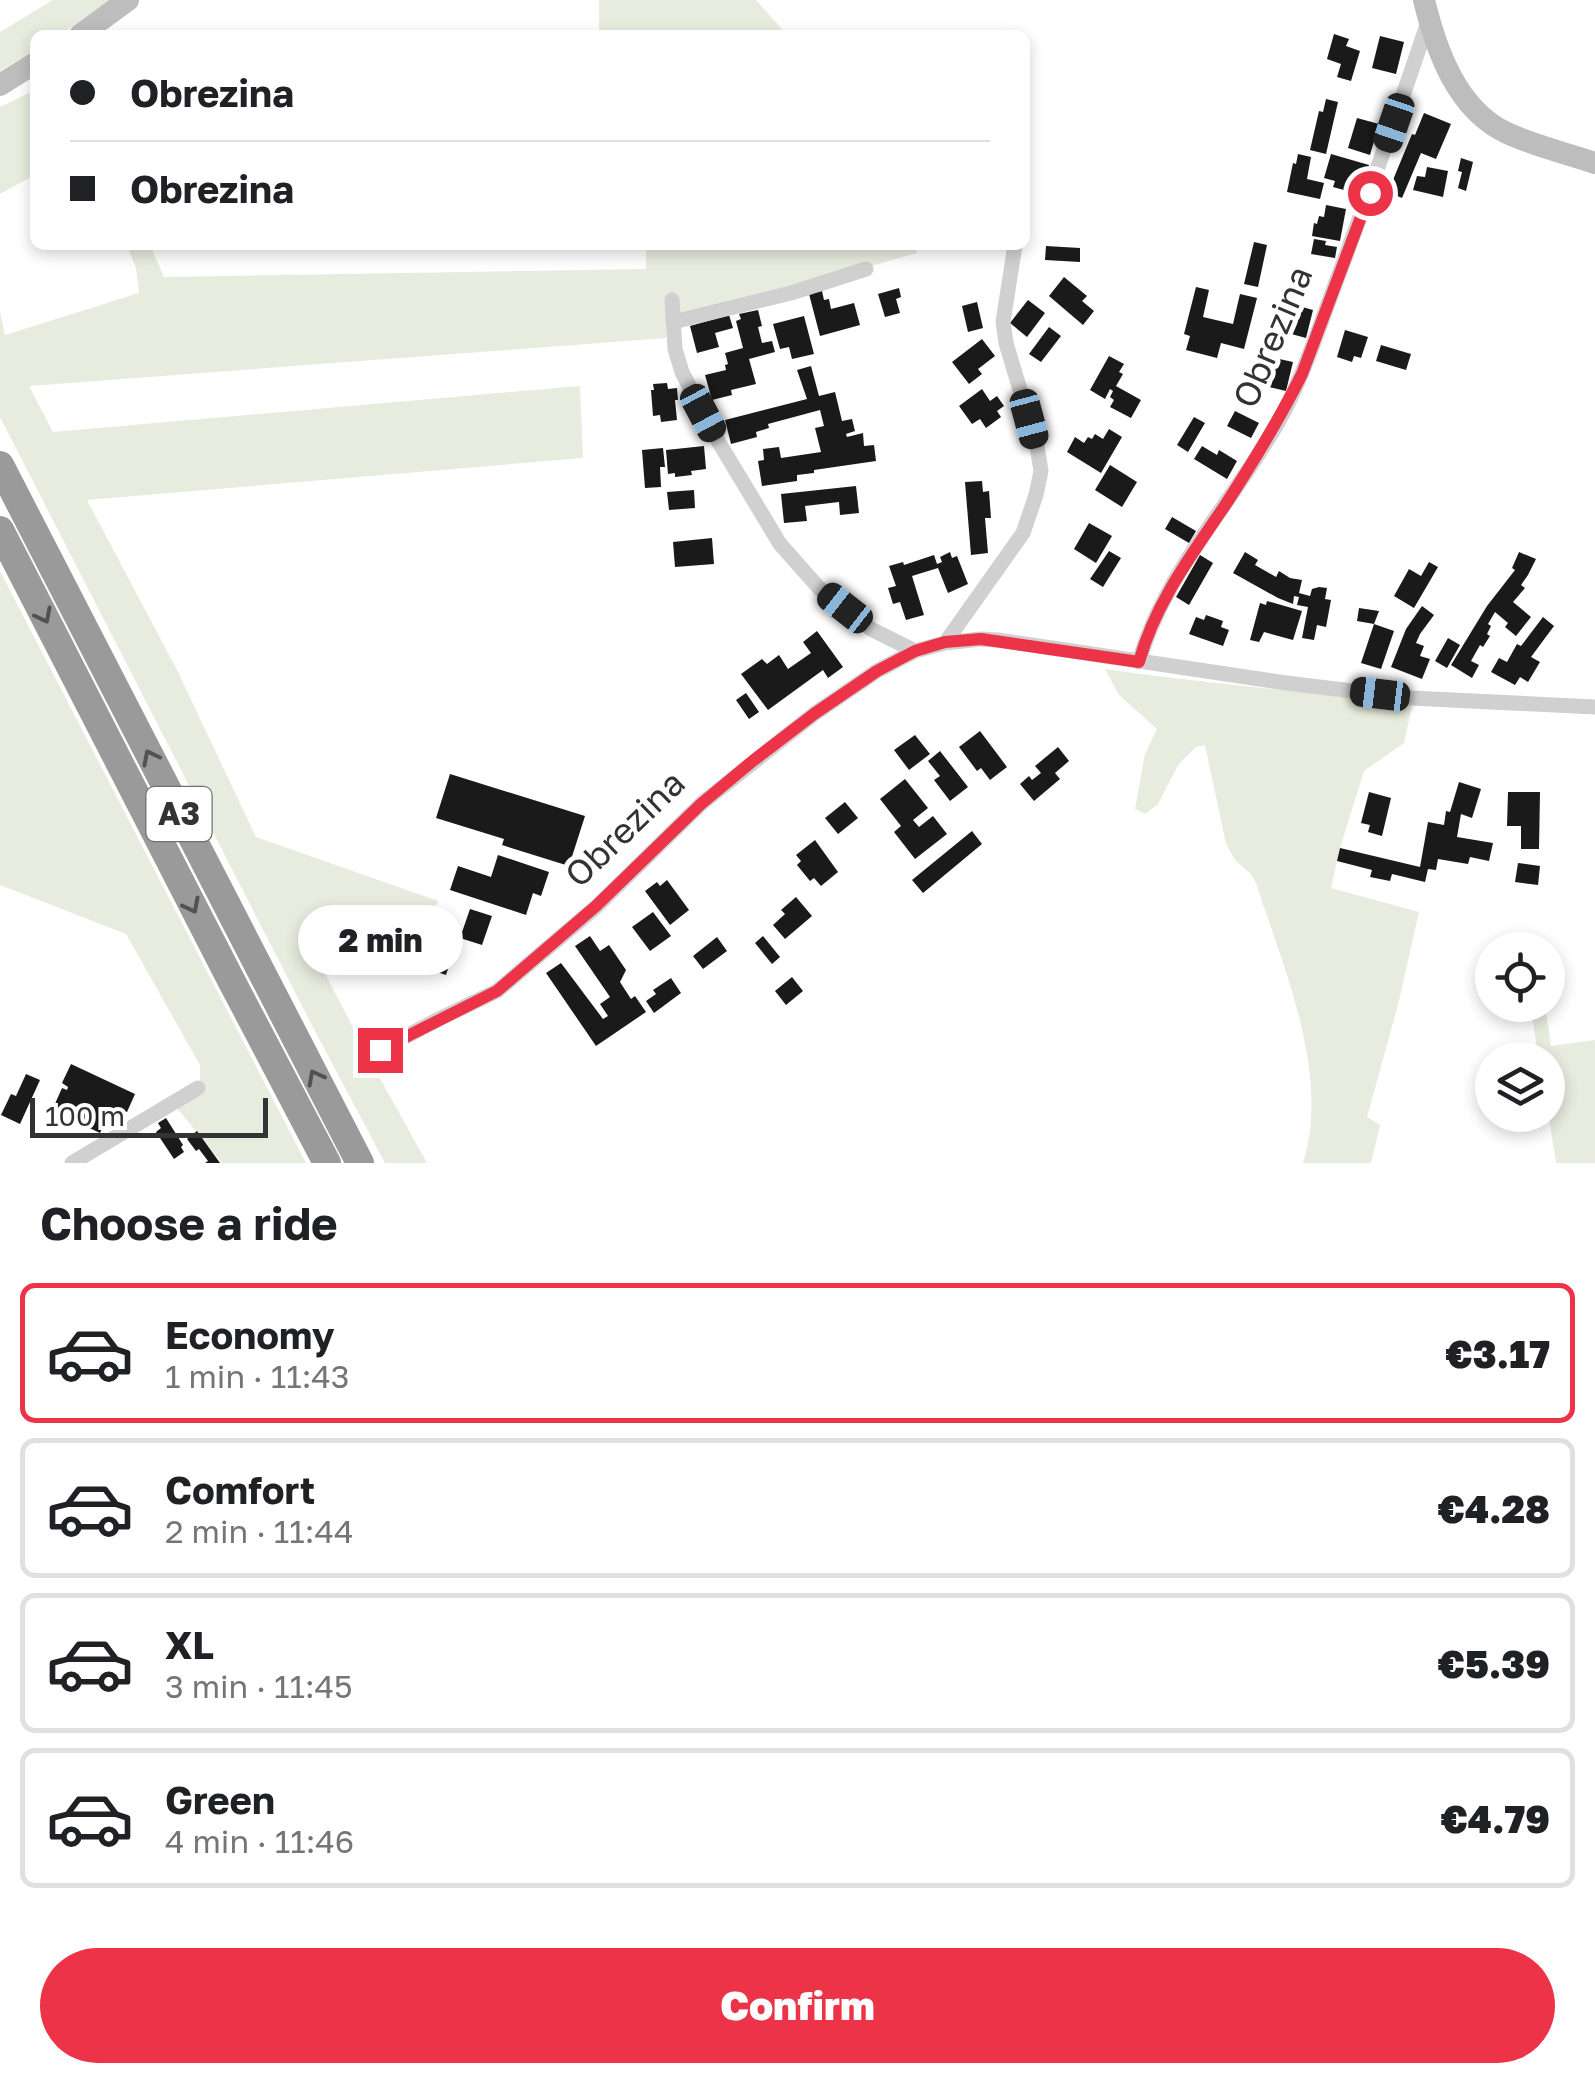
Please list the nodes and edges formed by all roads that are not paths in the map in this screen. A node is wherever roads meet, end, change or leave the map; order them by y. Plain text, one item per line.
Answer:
1 (128, 0) edge
2 (1426, 10) edge
3 (87, 30) edge
4 (30, 67) edge
5 (0, 85) edge
6 (1595, 163) edge
7 (1013, 250) edge
8 (866, 269) dead end
9 (672, 300) dead end
10 (672, 322) junction
11 (0, 465) edge
12 (0, 530) edge
13 (945, 642) junction
14 (915, 651) junction
15 (1139, 662) junction
16 (1595, 707) edge
17 (380, 1050) dead end
18 (198, 1088) dead end
19 (72, 1163) edge
20 (327, 1163) edge
21 (360, 1163) edge

1 - 3 street
2 - 6 street, Obrezina
2 - 15 street, Obrezina
4 - 5 street
7 - 13 street
8 - 10 street
9 - 10 street
10 - 14 street
21 -> 11 highway, A3
12 -> 20 highway, A3
13 - 14 street, Obrezina
13 - 15 street, Obrezina
14 - 17 street, Obrezina
15 - 16 street, Obrezina
18 - 19 street

